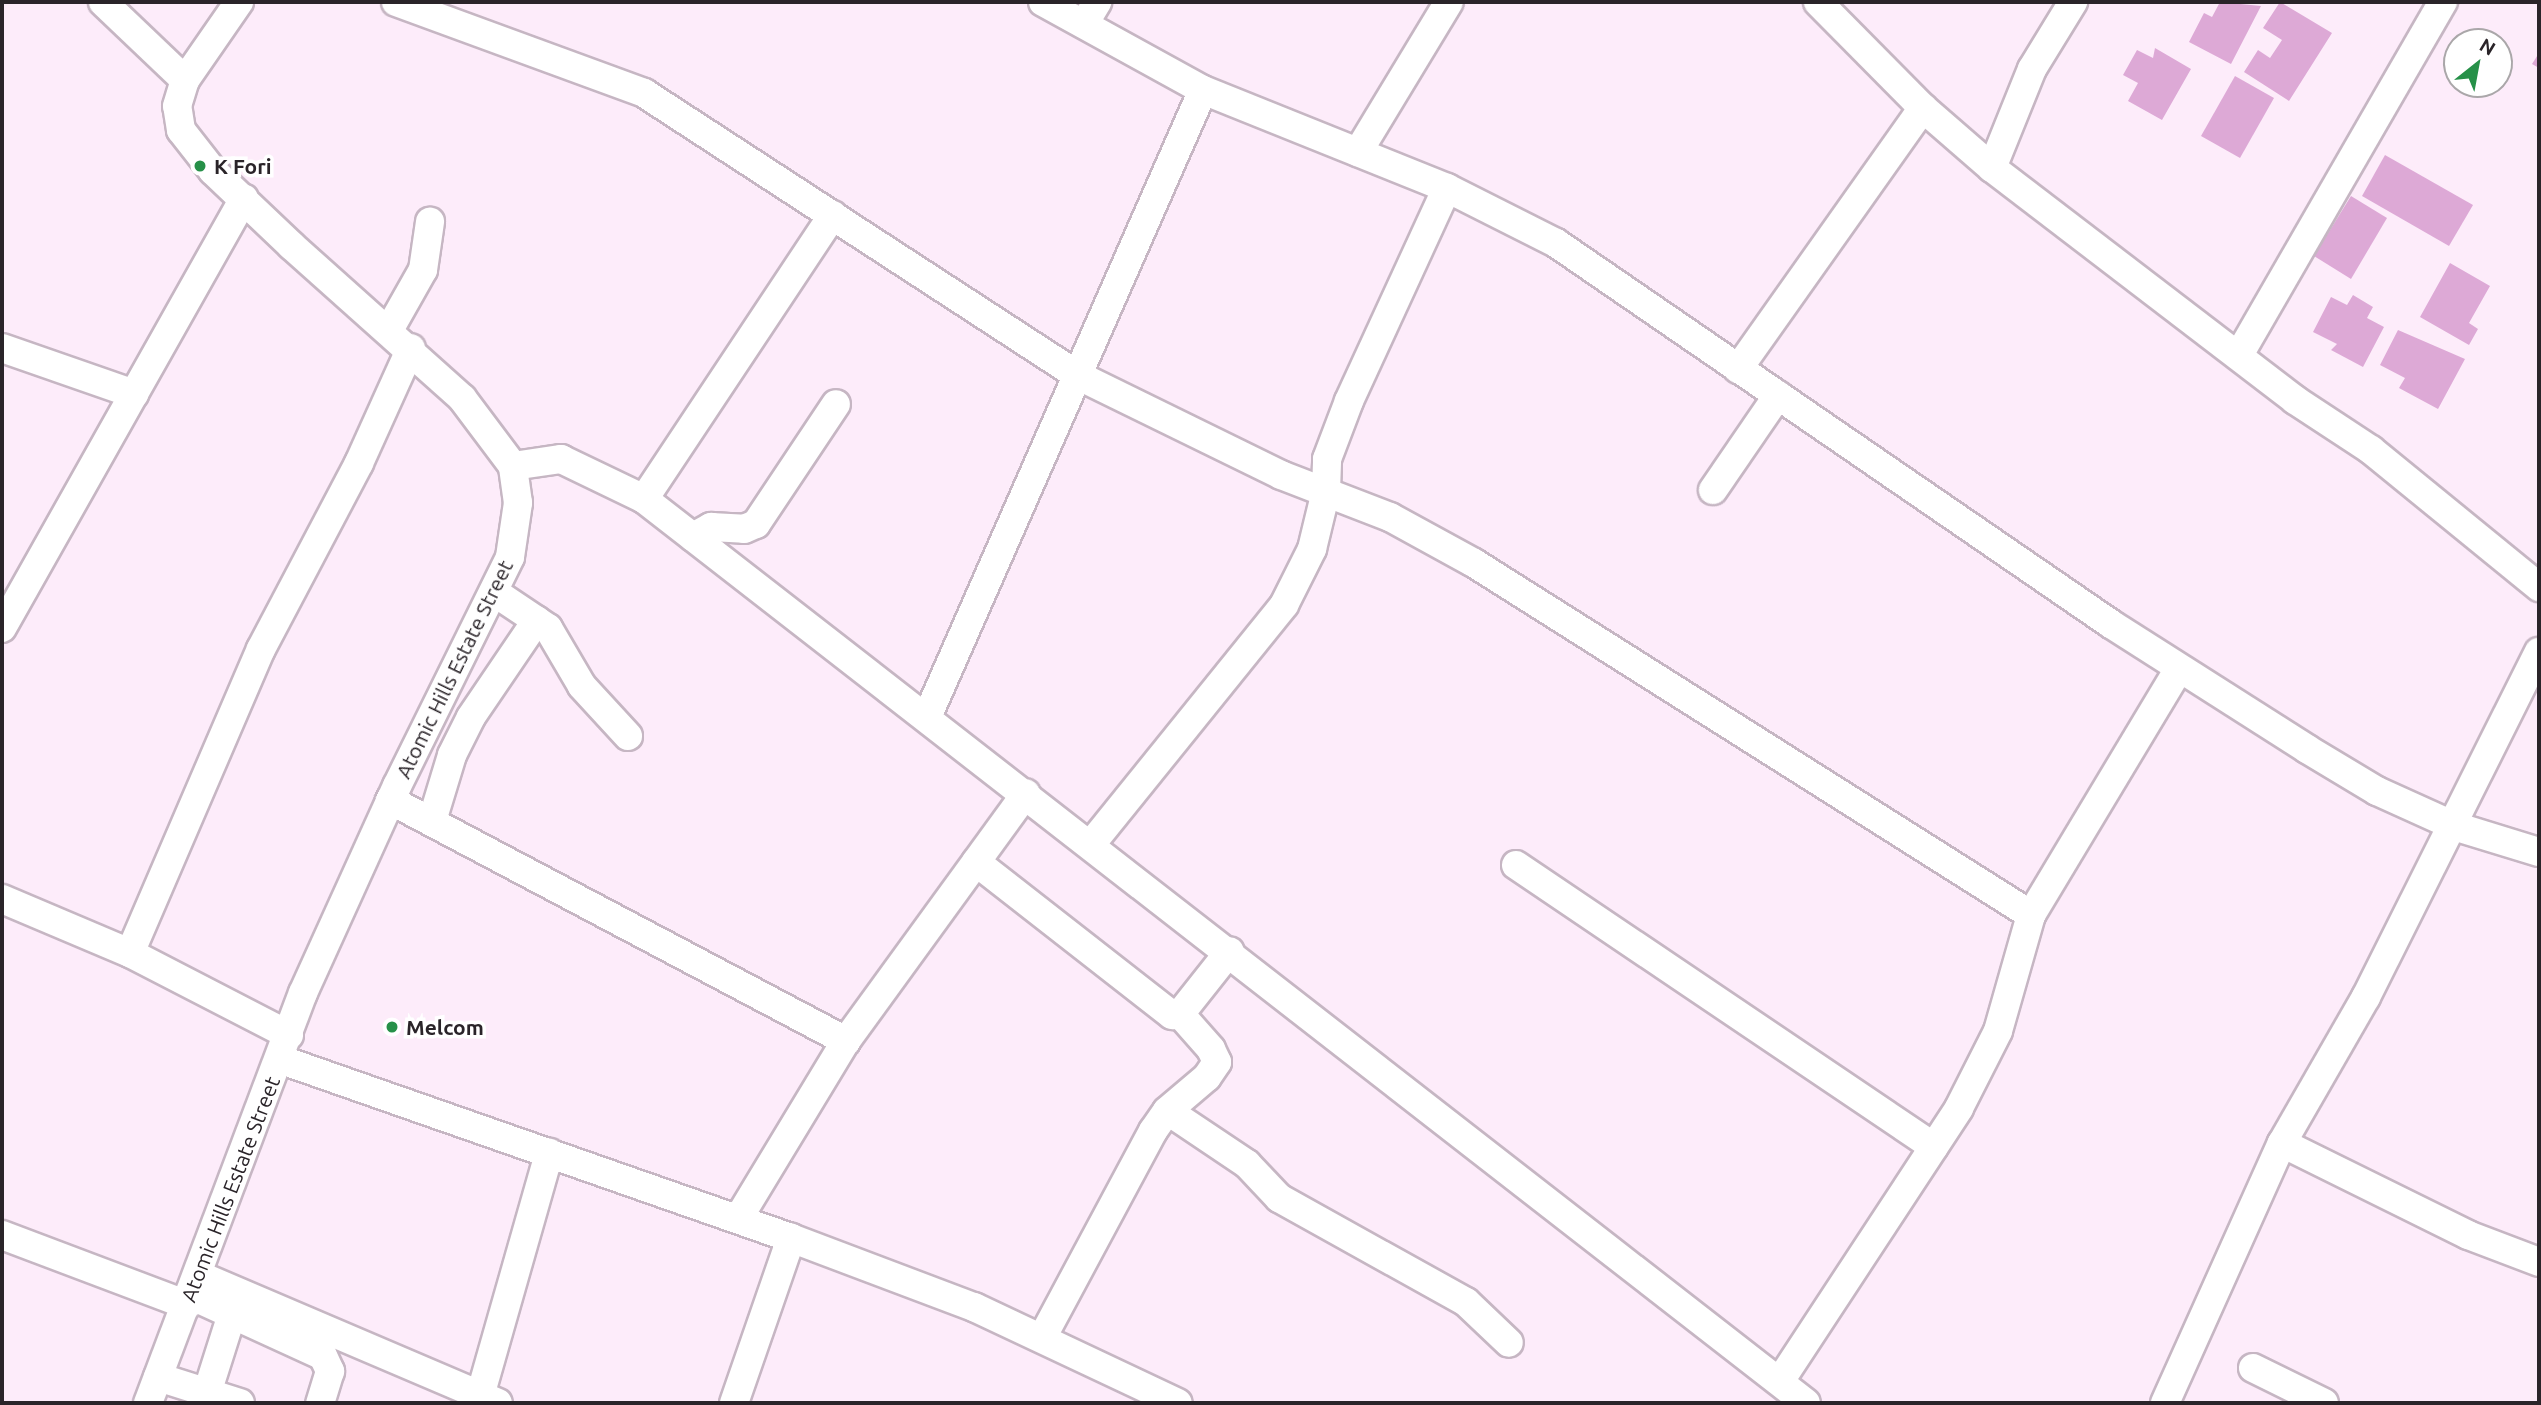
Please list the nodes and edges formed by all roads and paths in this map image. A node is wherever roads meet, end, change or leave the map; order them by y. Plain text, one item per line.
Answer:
1 (103, 2) edge
2 (239, 2) edge
3 (396, 2) edge
4 (1043, 2) edge
5 (1449, 2) edge
6 (1818, 2) edge
7 (2073, 2) edge
8 (2443, 2) edge
9 (1090, 13) edge
10 (185, 80) junction
11 (1203, 90) junction
12 (1923, 108) junction
13 (1358, 152) junction
14 (1992, 168) junction
15 (1447, 188) junction
16 (244, 200) junction
17 (833, 215) junction
18 (430, 222) dead end
19 (389, 330) junction
20 (2, 348) edge
21 (411, 348) junction
22 (2239, 355) junction
23 (1738, 369) junction
24 (1077, 375) junction
25 (134, 394) junction
26 (1778, 395) junction
27 (836, 404) dead end
28 (513, 466) junction
29 (1713, 490) dead end
30 (1326, 491) junction
31 (645, 499) junction
32 (693, 537) junction
33 (2539, 587) edge
34 (494, 592) junction
35 (537, 620) junction
36 (2, 628) edge
37 (2539, 652) edge
38 (2179, 669) junction
39 (927, 717) junction
40 (628, 736) dead end
41 (1026, 793) junction
42 (390, 800) junction
43 (432, 821) junction
44 (2454, 826) junction
45 (1092, 843) junction
46 (2539, 852) edge
47 (976, 862) junction
48 (1516, 866) dead end
49 (2, 899) edge
50 (2031, 915) junction
51 (1230, 951) junction
52 (130, 953) junction
53 (1180, 1014) junction
54 (846, 1041) junction
55 (284, 1047) junction
56 (1168, 1111) junction
57 (2282, 1143) junction
58 (1934, 1147) junction
59 (549, 1153) junction
60 (737, 1219) junction
61 (2, 1235) edge
62 (791, 1238) junction
63 (2539, 1262) edge
64 (192, 1292) junction
65 (232, 1314) junction
66 (1042, 1338) junction
67 (1509, 1343) dead end
68 (2253, 1368) dead end
69 (158, 1377) junction
70 (1780, 1381) junction
71 (207, 1392) junction
72 (1141, 1395) edge
73 (489, 1399) edge
74 (148, 1403) edge
75 (240, 1403) edge
76 (320, 1403) edge
77 (734, 1403) edge
78 (1178, 1403) edge
79 (1806, 1403) edge
80 (2165, 1403) edge
81 (2324, 1403) edge

1 - 10 street
2 - 10 street
3 - 17 street
4 - 9 street
5 - 13 street
6 - 12 street
7 - 14 street
8 - 22 street
9 - 11 street
10 - 16 street
11 - 13 street
11 - 24 street
12 - 14 street
12 - 23 street
13 - 15 street
14 - 22 street
15 - 23 street
15 - 30 street
16 - 19 street
16 - 25 street
17 - 24 street
17 - 31 street
18 - 19 street
19 - 21 street
20 - 25 street
21 - 28 street
21 - 52 street
22 - 33 street
23 - 26 street
24 - 30 street
24 - 39 street
25 - 36 street
26 - 29 street
26 - 38 street
27 - 32 street
28 - 31 street
28 - 34 street, Atomic Hills Estate Street
30 - 45 street
30 - 50 street
31 - 32 street
32 - 39 street
34 - 35 street
34 - 42 street, Atomic Hills Estate Street
35 - 40 street
35 - 43 street
37 - 44 street
38 - 44 street
38 - 50 street
39 - 41 street
41 - 45 street
41 - 47 street
42 - 43 street
42 - 55 street, Atomic Hills Estate Street
43 - 54 street
44 - 46 street
44 - 57 street
45 - 51 street
47 - 53 street
47 - 54 street
48 - 58 street
49 - 52 street
50 - 58 street
51 - 53 street
51 - 70 street
52 - 55 street
53 - 56 street
54 - 60 street
55 - 59 street
55 - 64 street, Atomic Hills Estate Street
56 - 66 street
56 - 67 street
57 - 63 street
57 - 80 street
58 - 70 street
59 - 60 street
59 - 73 street
60 - 62 street
61 - 64 street
62 - 66 street
62 - 77 street
64 - 65 street
64 - 69 street, Atomic Hills Estate Street
64 - 73 street
65 - 71 street
65 - 76 street
66 - 72 street
68 - 81 street
69 - 71 street
69 - 74 street, Atomic Hills Estate Street
70 - 79 street
71 - 75 street
72 - 78 street

